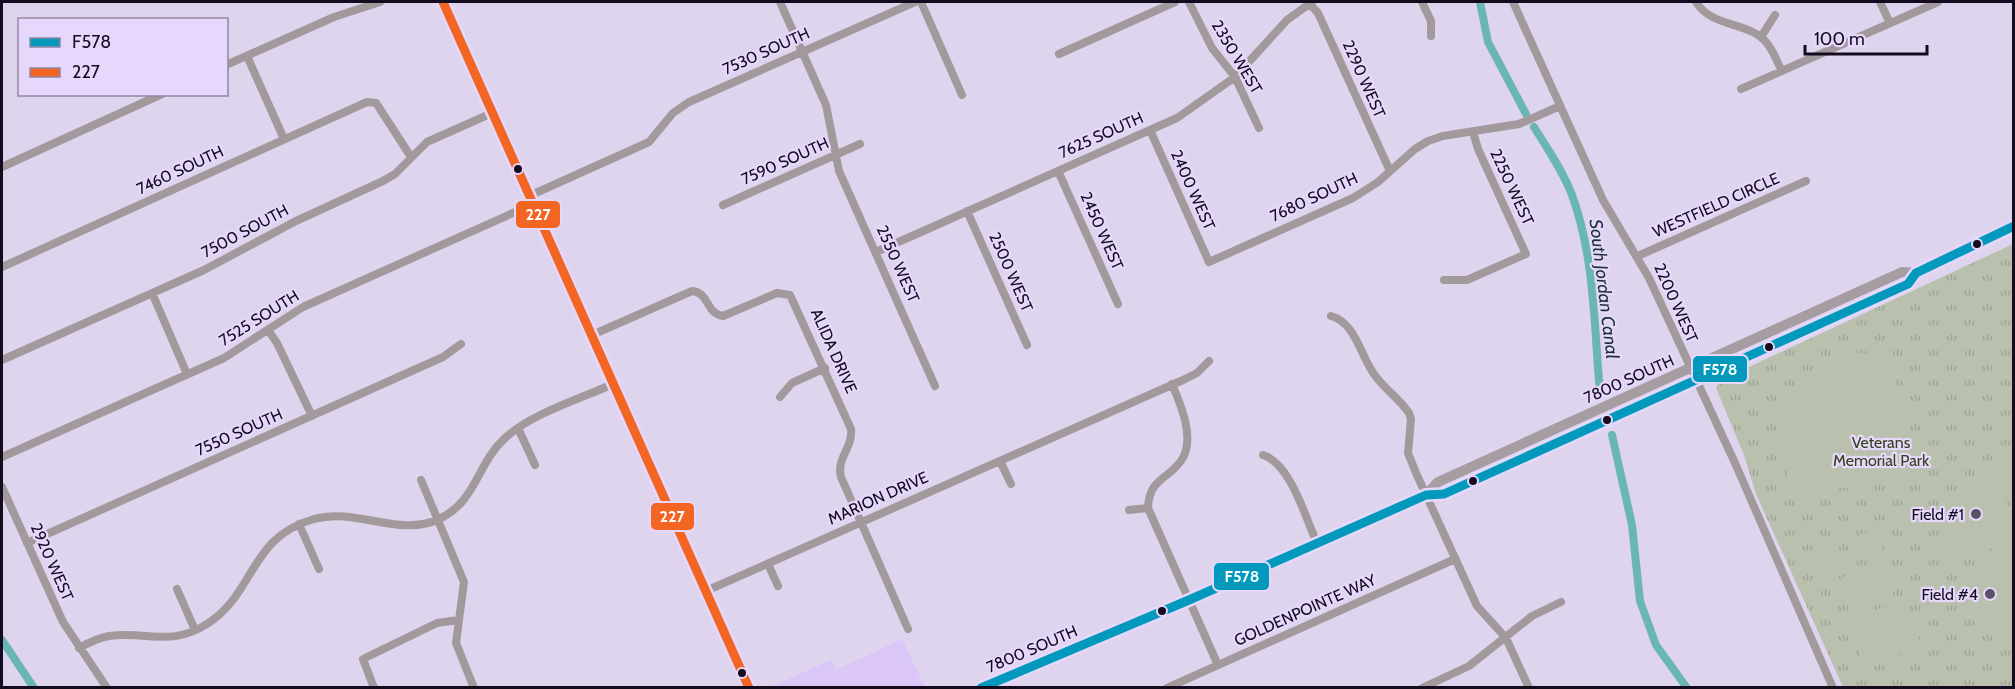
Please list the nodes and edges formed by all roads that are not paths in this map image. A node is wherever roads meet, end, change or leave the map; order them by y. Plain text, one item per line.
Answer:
1 (380, 2) edge
2 (443, 2) edge
3 (780, 2) edge
4 (915, 2) edge
5 (921, 2) edge
6 (1175, 2) edge
7 (1189, 2) edge
8 (1310, 2) edge
9 (1422, 2) edge
10 (1513, 2) edge
11 (1696, 2) edge
12 (1880, 2) edge
13 (1938, 2) edge
14 (1775, 15) dead end
15 (1890, 23) junction
16 (1431, 36) dead end
17 (1761, 37) junction
18 (803, 51) junction
19 (1059, 54) dead end
20 (247, 56) junction
21 (228, 64) edge
22 (1782, 71) junction
23 (1235, 77) junction
24 (1741, 89) dead end
25 (962, 95) dead end
26 (158, 96) edge
27 (1560, 106) junction
28 (492, 112) junction
29 (1259, 128) dead end
30 (1150, 130) junction
31 (1473, 132) junction
32 (284, 138) junction
33 (860, 144) dead end
34 (642, 146) joint
35 (834, 155) junction
36 (411, 157) junction
37 (2, 166) edge
38 (1058, 171) junction
39 (1390, 171) junction
40 (1806, 181) dead end
41 (531, 200) junction
42 (723, 205) dead end
43 (968, 211) junction
44 (2013, 226) edge
45 (876, 252) junction
46 (1638, 256) junction
47 (1209, 262) joint
48 (2, 267) edge
49 (1916, 273) junction
50 (1444, 280) dead end
51 (152, 293) junction
52 (1118, 304) dead end
53 (1331, 316) dead end
54 (268, 330) junction
55 (592, 335) junction
56 (461, 344) dead end
57 (1028, 345) dead end
58 (2, 360) edge
59 (1209, 361) dead end
60 (825, 368) junction
61 (1690, 369) junction
62 (187, 374) junction
63 (1697, 381) junction
64 (614, 384) junction
65 (1172, 384) junction
66 (935, 386) dead end
67 (780, 397) dead end
68 (312, 416) junction
69 (518, 428) junction
70 (1263, 455) dead end
71 (2, 457) edge
72 (1000, 461) junction
73 (535, 465) dead end
74 (421, 480) dead end
75 (1011, 484) dead end
76 (2, 487) edge
77 (1426, 495) junction
78 (1148, 508) junction
79 (1129, 510) dead end
80 (438, 520) junction
81 (860, 523) junction
82 (299, 524) junction
83 (27, 543) junction
84 (1317, 543) junction
85 (1455, 559) junction
86 (768, 564) junction
87 (318, 569) dead end
88 (778, 585) dead end
89 (177, 589) dead end
90 (706, 591) junction
91 (1189, 600) junction
92 (1561, 602) dead end
93 (458, 620) junction
94 (908, 629) dead end
95 (195, 630) junction
96 (1506, 638) junction
97 (79, 648) junction
98 (1218, 665) junction
99 (107, 687) edge
100 (374, 687) edge
101 (474, 687) edge
102 (749, 687) edge
103 (980, 687) edge
104 (1167, 687) edge
105 (1422, 687) edge
106 (1529, 687) edge
107 (1833, 687) edge

1 - 20 street
2 - 28 main road
3 - 18 street, 2550 WEST
4 - 18 street, 7530 SOUTH
5 - 25 street
6 - 19 street
7 - 23 street, 2350 WEST
8 - 23 street, 7625 SOUTH
8 - 39 street, 2290 WEST
9 - 16 street
10 - 27 street, 2200 WEST
11 - 17 street
12 - 15 street
13 - 15 street
14 - 17 street
15 - 22 street
17 - 22 street
18 - 34 street, 7530 SOUTH
18 - 35 street, 2550 WEST
20 - 21 street
20 - 32 street
22 - 24 street
23 - 29 street, 2350 WEST
23 - 30 street, 7625 SOUTH
26 - 37 street
27 - 31 street, 7680 SOUTH
27 - 46 street, 2200 WEST
28 - 36 street, 7500 SOUTH
28 - 41 main road
30 - 38 street, 7625 SOUTH
30 - 47 street, 2400 WEST
31 - 39 street, 7680 SOUTH
31 - 50 street, 2250 WEST
32 - 36 street, 7460 SOUTH
32 - 48 street, 7460 SOUTH
33 - 35 street, 7590 SOUTH
34 - 41 street, 7525 SOUTH
35 - 42 street, 7590 SOUTH
35 - 45 street, 2550 WEST
36 - 51 street, 7500 SOUTH
38 - 43 street, 7625 SOUTH
38 - 52 street, 2450 WEST
39 - 47 street, 7680 SOUTH
40 - 46 street, WESTFIELD CIRCLE
41 - 54 street, 7525 SOUTH
41 - 55 main road
43 - 45 street, 7625 SOUTH
43 - 57 street, 2500 WEST
44 - 49 main road, 7800 SOUTH
45 - 66 street, 2550 WEST
46 - 61 street, 2200 WEST
49 - 61 main road, 7800 SOUTH
49 - 63 main road, 7800 SOUTH
51 - 58 street, 7500 SOUTH
51 - 62 street
53 - 77 street
54 - 62 street, 7525 SOUTH
54 - 68 street
55 - 60 street, ALIDA DRIVE
55 - 64 main road
56 - 68 street, 7550 SOUTH
59 - 65 street, MARION DRIVE
60 - 67 street
60 - 81 street, ALIDA DRIVE
61 - 63 street, 2200 WEST
61 - 77 main road, 7800 SOUTH
62 - 71 street, 7525 SOUTH
63 - 77 main road, 7800 SOUTH
63 - 107 street, 2200 WEST
64 - 69 street
64 - 90 main road
65 - 72 street, MARION DRIVE
65 - 78 street
68 - 83 street, 7550 SOUTH
69 - 73 street
69 - 80 street
70 - 84 street
72 - 75 street
72 - 81 street, MARION DRIVE
74 - 80 street
76 - 83 street, 2920 WEST
77 - 84 main road, 7800 SOUTH
77 - 85 street
78 - 79 street
78 - 91 street
80 - 82 street
80 - 93 street
81 - 86 street, MARION DRIVE
81 - 94 street, ALIDA DRIVE
82 - 87 street
82 - 95 street
83 - 97 street, 2920 WEST
84 - 91 main road, 7800 SOUTH
85 - 96 street
85 - 98 street, GOLDENPOINTE WAY
86 - 88 street
86 - 90 street, MARION DRIVE
89 - 95 street
90 - 102 main road
91 - 98 street
91 - 103 main road, 7800 SOUTH
92 - 96 street
93 - 100 street
93 - 101 street
95 - 97 street
96 - 105 street
96 - 106 street
97 - 99 street, 2920 WEST
98 - 104 street, GOLDENPOINTE WAY

